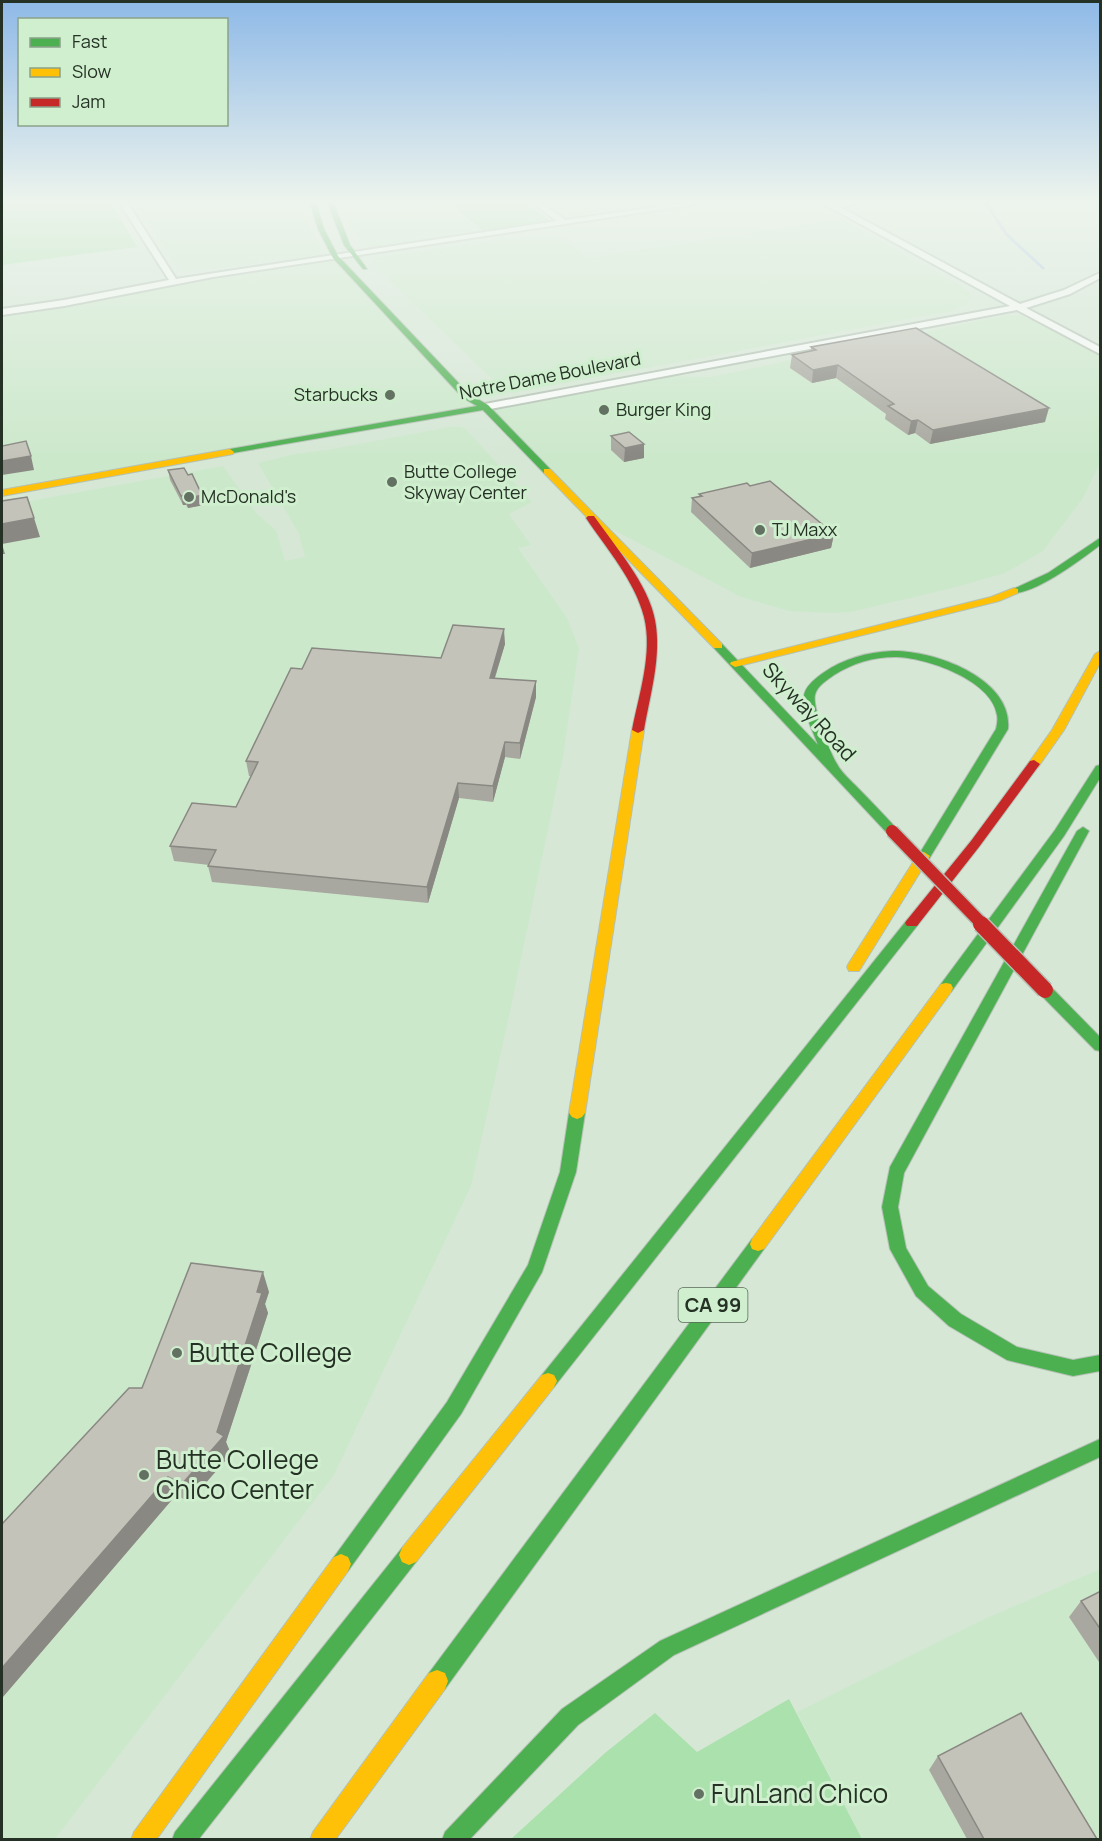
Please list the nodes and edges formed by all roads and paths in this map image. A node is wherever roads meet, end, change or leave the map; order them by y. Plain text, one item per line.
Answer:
1 (151, 285) edge
2 (361, 285) edge
3 (1081, 285) edge
4 (980, 286) joint
5 (1019, 307) junction
6 (2, 312) edge
7 (961, 318) junction
8 (1101, 351) edge
9 (481, 388) dead end
10 (485, 407) junction
11 (2, 493) edge
12 (591, 518) junction
13 (1101, 541) edge
14 (1101, 654) edge
15 (735, 664) junction
16 (831, 765) junction
17 (1101, 769) edge
18 (1101, 787) edge
19 (1095, 805) dead end
20 (1087, 823) dead end
21 (845, 981) dead end
22 (832, 1001) dead end
23 (1101, 1046) edge
24 (762, 1110) junction
25 (1101, 1363) edge
26 (1101, 1448) edge
27 (142, 1839) edge
28 (183, 1839) edge
29 (321, 1839) edge
30 (453, 1839) edge

1 - 6 street
2 - 10 main road, Skyway Road
3 - 5 street, Notre Dame Boulevard
4 - 5 street
4 - 7 street
5 - 7 street, Notre Dame Boulevard
5 - 8 street
7 - 10 street, Notre Dame Boulevard
9 - 10 main road
10 - 11 main road, Notre Dame Boulevard
10 - 12 main road, Skyway Road
12 - 15 main road, Skyway Road
12 - 27 main road
13 - 15 main road
14 - 24 main road
15 - 16 main road, Skyway Road
16 - 21 main road
16 - 23 main road, Skyway Road, bridge
17 - 29 main road, CA 99
18 - 19 main road
20 - 25 main road
22 - 24 main road
24 - 28 main road
26 - 30 main road

